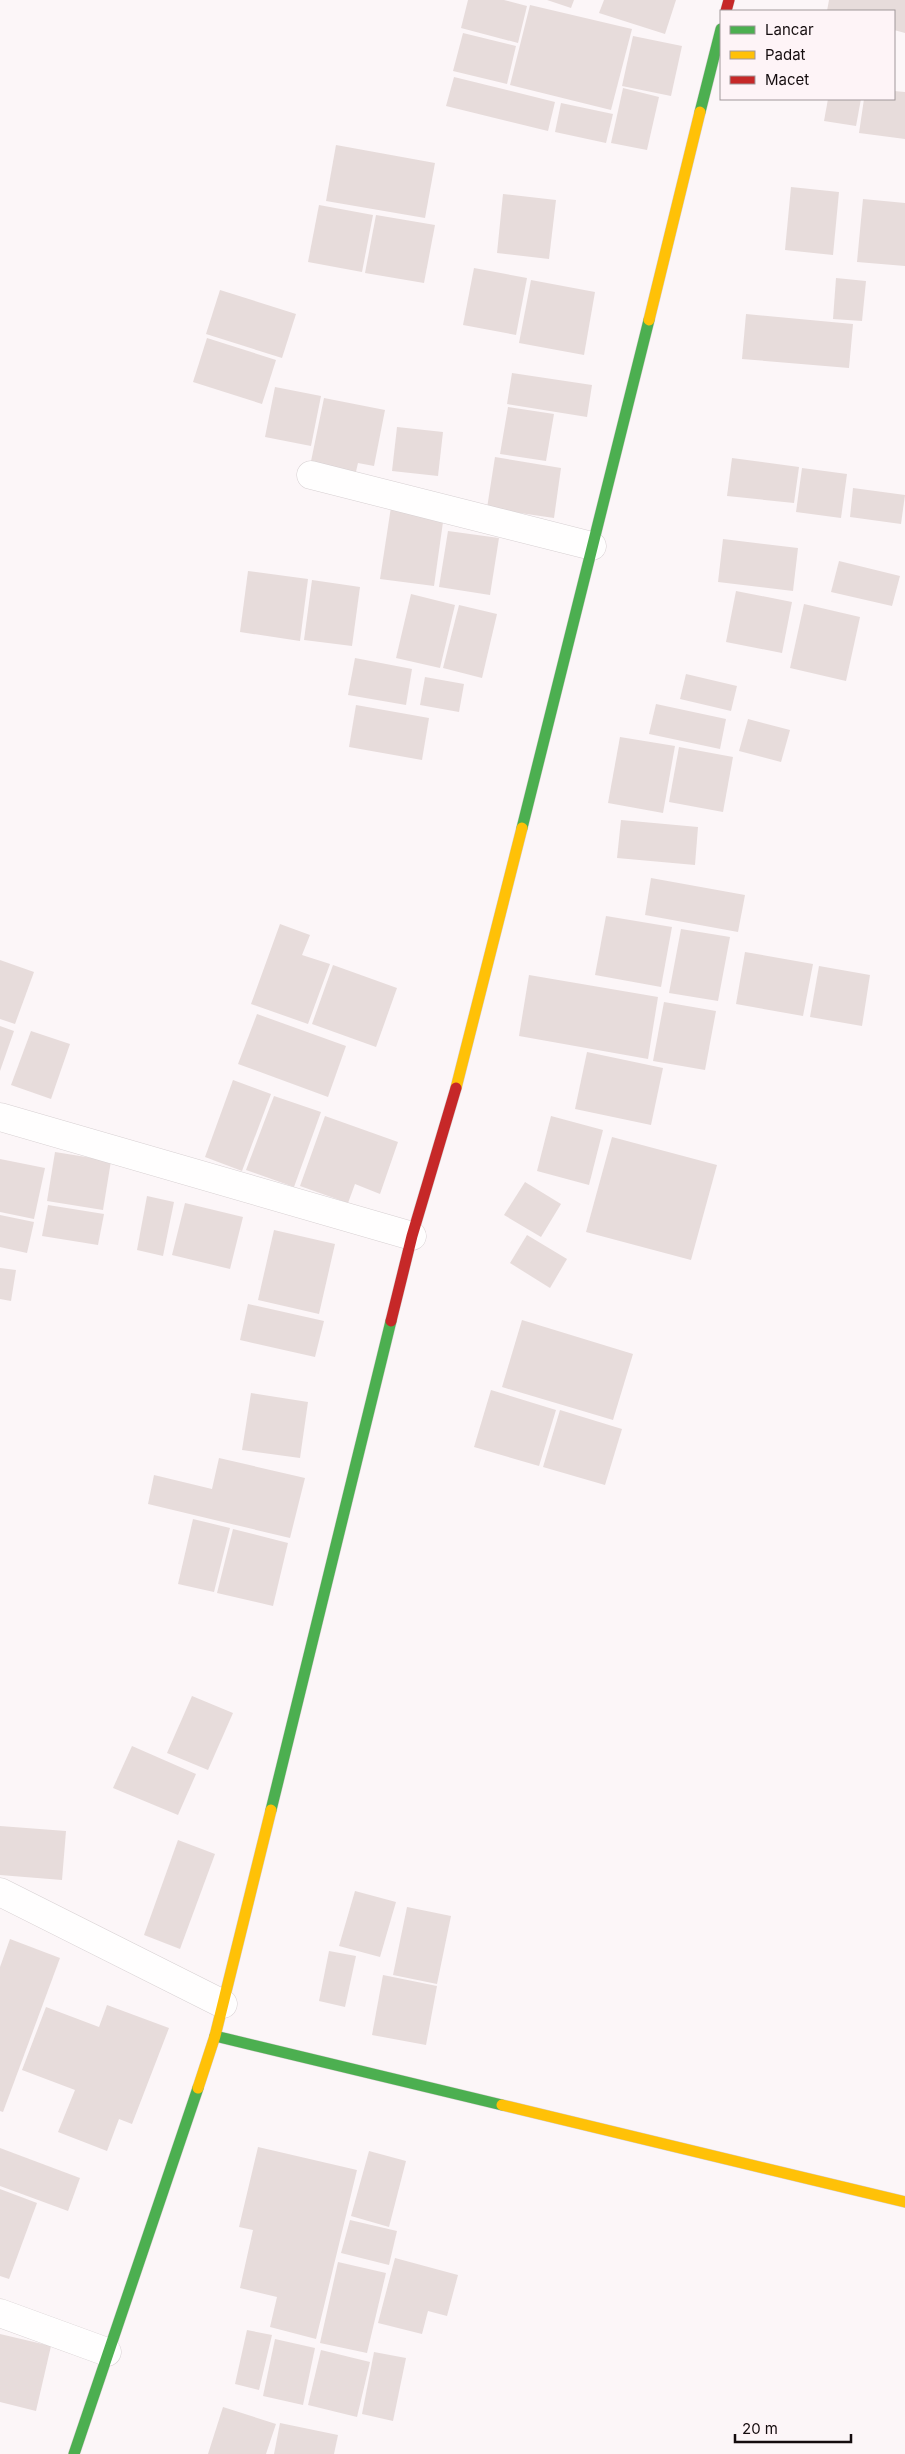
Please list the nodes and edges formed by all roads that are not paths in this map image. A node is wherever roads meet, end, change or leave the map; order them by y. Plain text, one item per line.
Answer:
1 (720, 33) edge
2 (312, 475) dead end
3 (592, 546) junction
4 (0, 1117) edge
5 (412, 1236) junction
6 (0, 1892) edge
7 (223, 2004) junction
8 (215, 2036) junction
9 (905, 2202) edge
10 (0, 2313) edge
11 (107, 2352) junction
12 (74, 2454) edge

1 - 3 street
2 - 3 street
3 - 5 street
4 - 5 street
5 - 7 street
6 - 7 street
7 - 8 street
8 - 9 street
8 - 11 street
10 - 11 street
11 - 12 street

